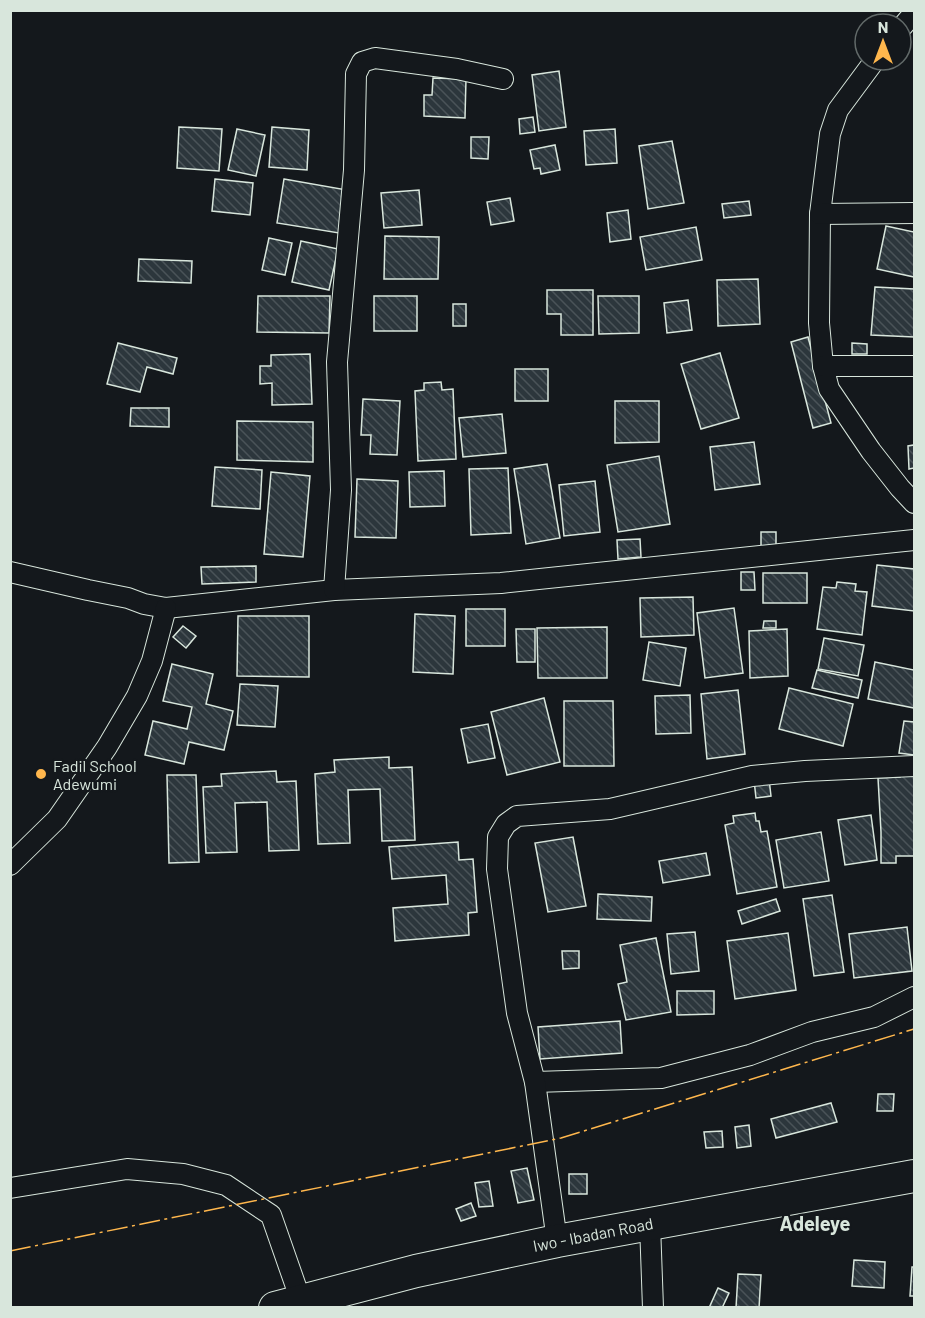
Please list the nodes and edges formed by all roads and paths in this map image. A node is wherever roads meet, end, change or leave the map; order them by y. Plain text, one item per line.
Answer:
1 (866, 72) edge
2 (503, 79) dead end
3 (915, 213) edge
4 (820, 214) junction
5 (823, 366) junction
6 (915, 366) edge
7 (915, 503) edge
8 (915, 540) edge
9 (10, 572) edge
10 (334, 590) junction
11 (166, 608) junction
12 (915, 766) edge
13 (10, 865) edge
14 (915, 997) edge
15 (535, 1082) junction
16 (915, 1176) edge
17 (10, 1188) edge
18 (650, 1224) junction
19 (557, 1241) junction
20 (288, 1304) edge
21 (653, 1308) edge

1 - 4 street
2 - 10 street
3 - 4 street
4 - 5 street
5 - 6 street
5 - 7 street
8 - 10 street
9 - 11 street
10 - 11 street
11 - 13 street
12 - 15 street
14 - 15 street
15 - 19 street
16 - 18 main road, Iwo - Ibadan Road
17 - 20 street
18 - 19 main road, Iwo - Ibadan Road
18 - 21 street
19 - 20 main road, Iwo - Ibadan Road

